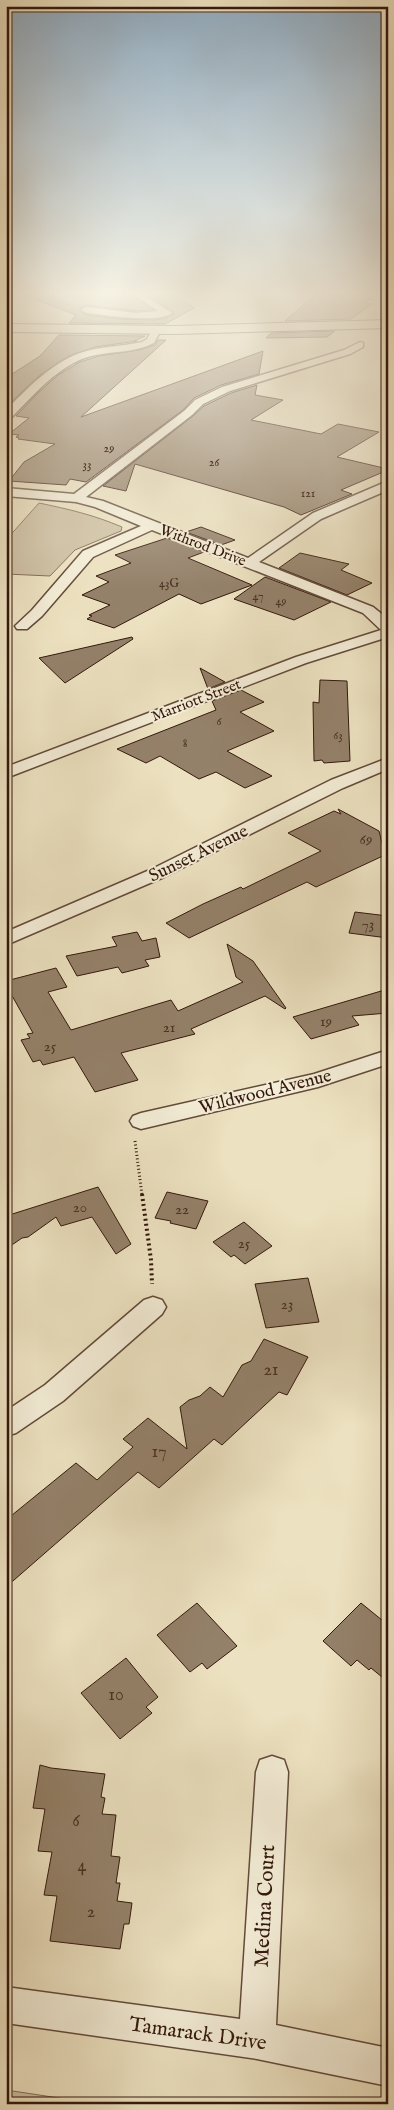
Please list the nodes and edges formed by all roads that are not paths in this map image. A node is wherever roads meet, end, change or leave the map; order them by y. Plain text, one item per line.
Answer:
1 (34, 389) edge
2 (225, 389) edge
3 (6, 417) edge
4 (388, 485) edge
5 (6, 492) edge
6 (78, 498) junction
7 (153, 525) junction
8 (249, 563) junction
9 (22, 626) dead end
10 (388, 631) edge
11 (388, 763) edge
12 (6, 773) edge
13 (6, 939) edge
14 (388, 1057) edge
15 (141, 1121) road end
16 (153, 1307) road end
17 (6, 1425) edge
18 (272, 1772) dead end
19 (6, 2005) edge
20 (257, 2040) junction
21 (388, 2067) edge

1 - 3 street
2 - 6 street
4 - 8 street
5 - 6 street, Withrod Drive
6 - 7 street, Withrod Drive
7 - 8 street, Withrod Drive
7 - 9 street
8 - 10 street, Withrod Drive
10 - 12 street, Marriott Street
11 - 13 street, Sunset Avenue
14 - 15 street, Wildwood Avenue
16 - 17 street
18 - 20 street, Medina Court
19 - 20 street, Tamarack Drive
20 - 21 street, Tamarack Drive

